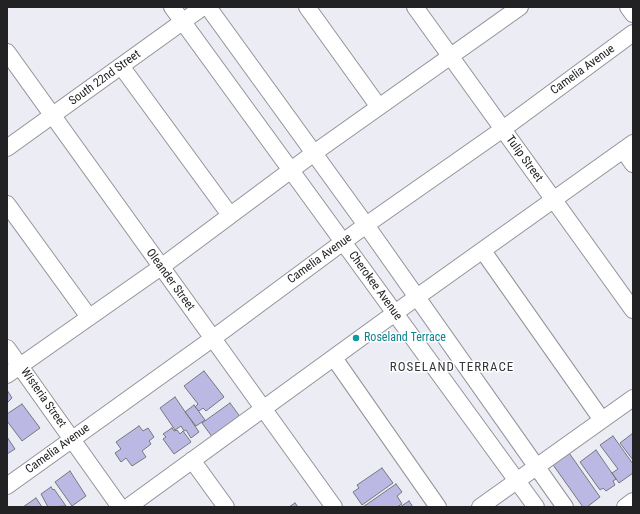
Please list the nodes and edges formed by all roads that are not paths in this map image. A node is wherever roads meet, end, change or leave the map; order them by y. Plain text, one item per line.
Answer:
1 (172, 7) edge
2 (203, 7) edge
3 (208, 7) edge
4 (306, 7) edge
5 (415, 7) edge
6 (628, 7) edge
7 (517, 8) edge
8 (633, 14) edge
9 (183, 22) junction
10 (633, 33) edge
11 (7, 52) edge
12 (451, 56) junction
13 (121, 66) junction
14 (379, 107) junction
15 (52, 116) junction
16 (502, 129) junction
17 (628, 147) edge
18 (7, 148) edge
19 (314, 153) junction
20 (633, 164) edge
21 (291, 170) junction
22 (554, 200) junction
23 (7, 204) edge
24 (230, 215) junction
25 (366, 225) junction
26 (343, 242) junction
27 (483, 251) junction
28 (160, 267) junction
29 (417, 297) junction
30 (633, 310) edge
31 (395, 313) junction
32 (89, 317) junction
33 (212, 338) junction
34 (7, 348) edge
35 (334, 358) junction
36 (13, 371) edge
37 (633, 398) edge
38 (263, 409) junction
39 (602, 420) junction
40 (72, 439) junction
41 (192, 460) junction
42 (536, 466) junction
43 (517, 481) junction
44 (7, 486) edge
45 (633, 501) edge
46 (120, 507) edge
47 (128, 507) edge
48 (226, 507) edge
49 (334, 507) edge
50 (438, 507) edge
51 (480, 507) edge
52 (536, 507) edge
53 (565, 507) edge
54 (625, 507) edge

1 - 9 street, Cherokee Avenue
2 - 9 street, South 22nd Street
3 - 19 street
4 - 14 street
5 - 12 street, Tulip Street
6 - 8 street
7 - 12 street
9 - 13 street, South 22nd Street
9 - 21 street, Cherokee Avenue
10 - 16 street, Camelia Avenue
11 - 15 street, Oleander Street
12 - 14 street
12 - 16 street, Tulip Street
13 - 15 street, South 22nd Street
13 - 24 street
14 - 19 street
15 - 18 street, South 22nd Street
15 - 28 street, Oleander Street
16 - 22 street, Tulip Street
16 - 25 street, Camelia Avenue
17 - 20 street
17 - 22 street
19 - 21 street
19 - 25 street
21 - 24 street
21 - 26 street, Cherokee Avenue
22 - 27 street
22 - 30 street, Tulip Street
23 - 32 street
24 - 28 street
25 - 26 street, Camelia Avenue
25 - 29 street
26 - 31 street, Cherokee Avenue
26 - 33 street, Camelia Avenue
27 - 29 street
27 - 39 street
28 - 32 street
28 - 33 street, Oleander Street
29 - 31 street
29 - 42 street
31 - 35 street
31 - 43 street, Cherokee Avenue
32 - 36 street
33 - 38 street, Oleander Street
33 - 40 street, Camelia Avenue
34 - 36 street, Wisteria Street
35 - 38 street
35 - 50 street
36 - 40 street, Wisteria Street
37 - 39 street
38 - 41 street
38 - 49 street, Oleander Street
39 - 42 street
40 - 44 street, Camelia Avenue
40 - 46 street, Wisteria Street
41 - 47 street
41 - 48 street
42 - 43 street
42 - 53 street
43 - 51 street
43 - 52 street, Cherokee Avenue
45 - 54 street

